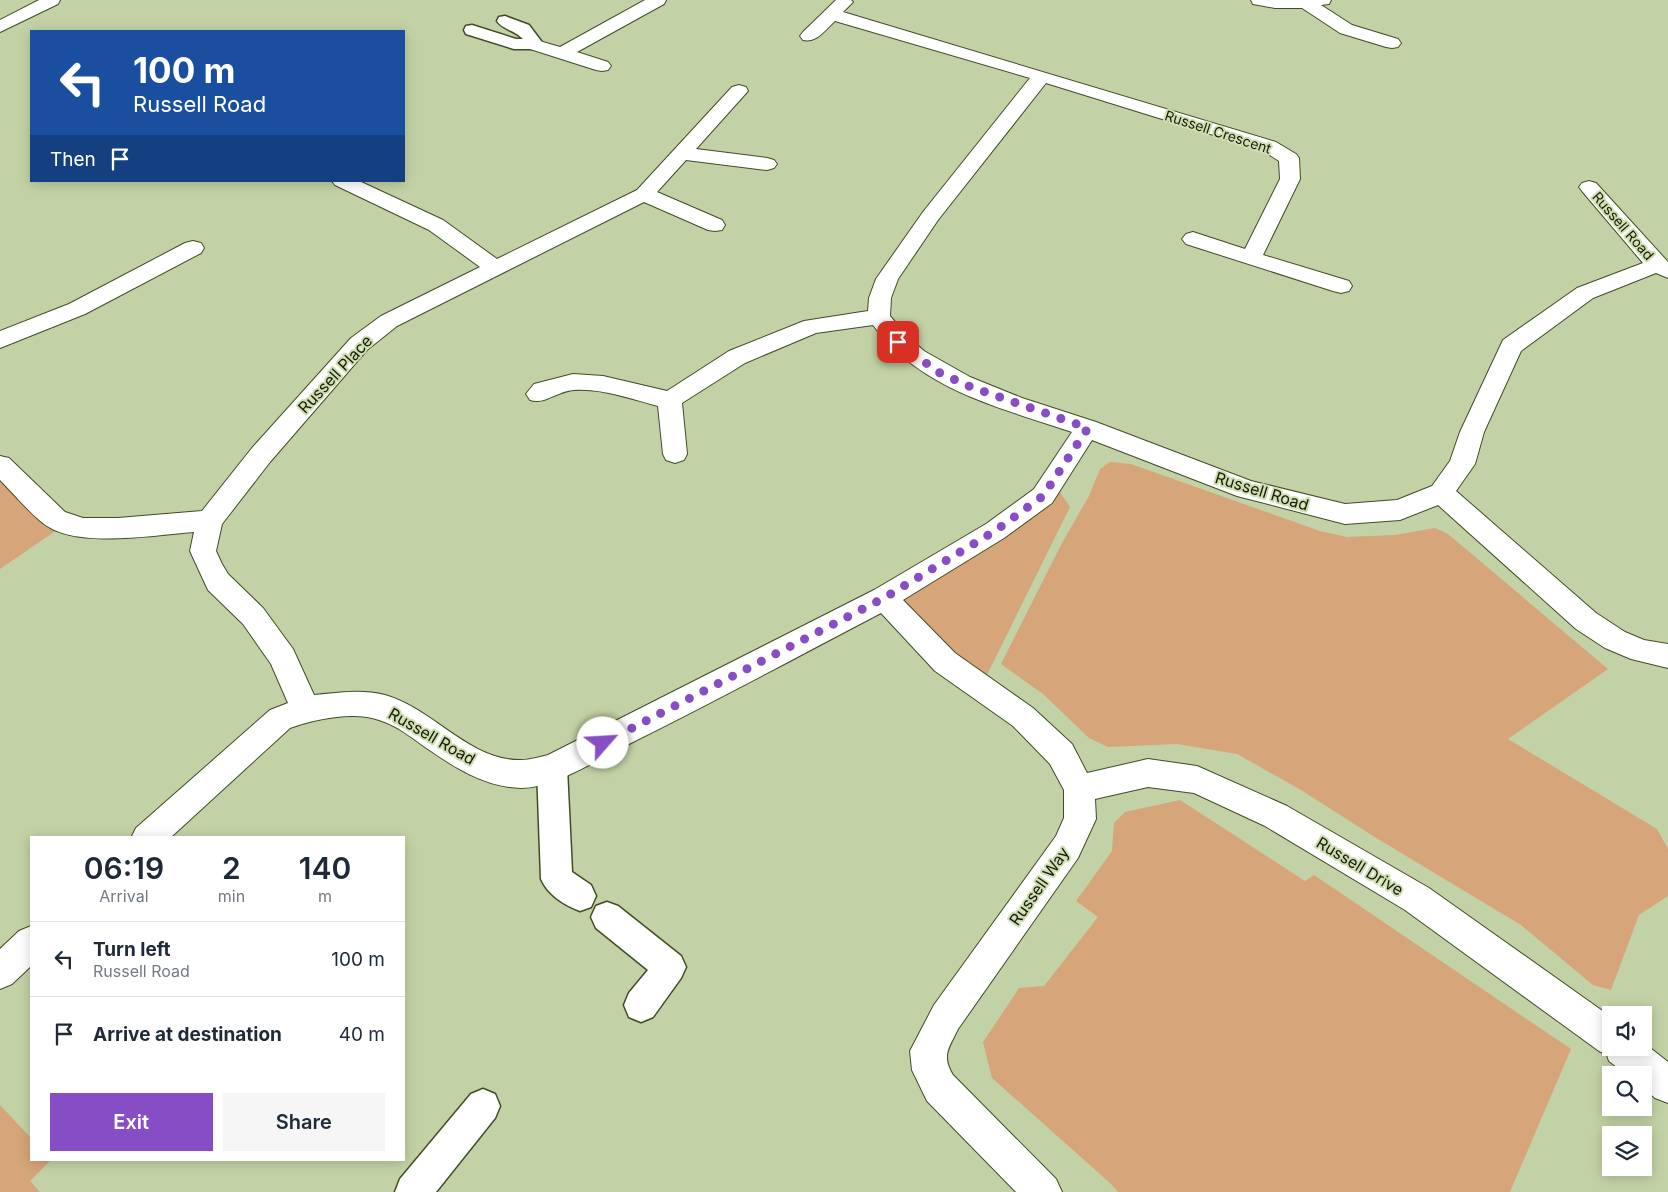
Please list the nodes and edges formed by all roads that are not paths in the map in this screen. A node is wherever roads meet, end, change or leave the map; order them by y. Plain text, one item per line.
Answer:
1 (52, 0) edge
2 (658, 0) edge
3 (846, 0) edge
4 (1259, 0) edge
5 (1325, 0) edge
6 (1306, 3) junction
7 (831, 14) junction
8 (505, 20) dead end
9 (0, 27) edge
10 (472, 30) dead end
11 (809, 36) dead end
12 (1392, 43) dead end
13 (536, 45) junction
14 (562, 53) junction
15 (602, 66) dead end
16 (1042, 76) junction
17 (739, 91) dead end
18 (681, 154) junction
19 (767, 164) dead end
20 (344, 182) edge
21 (1589, 187) dead end
22 (644, 194) junction
23 (715, 224) dead end
24 (1192, 239) dead end
25 (193, 248) dead end
26 (1251, 258) junction
27 (495, 268) junction
28 (1663, 268) edge
29 (1340, 286) dead end
30 (879, 317) junction
31 (0, 340) edge
32 (538, 394) dead end
33 (670, 400) junction
34 (1088, 428) junction
35 (675, 454) dead end
36 (0, 465) edge
37 (1440, 493) junction
38 (209, 521) junction
39 (884, 598) junction
40 (1668, 656) edge
41 (305, 709) junction
42 (552, 768) junction
43 (1079, 789) junction
44 (149, 836) edge
45 (580, 896) dead end
46 (607, 917) dead end
47 (30, 944) edge
48 (0, 972) edge
49 (641, 1005) dead end
50 (1602, 1032) edge
51 (1632, 1056) edge
52 (1668, 1085) edge
53 (484, 1106) dead end
54 (413, 1192) edge
55 (1043, 1192) edge

1 - 9 street
2 - 14 street
3 - 7 street
4 - 6 street
5 - 6 street
6 - 12 street
7 - 11 street
7 - 16 street, Russell Crescent
8 - 13 lane
10 - 13 lane
13 - 14 street
14 - 15 street
16 - 26 street, Russell Crescent
16 - 30 street
17 - 18 street, Russell Place
18 - 19 street
18 - 22 street, Russell Place
20 - 27 street
21 - 28 street, Russell Road
22 - 23 street
22 - 27 street, Russell Place
24 - 26 street
25 - 31 street
26 - 29 street
27 - 38 street, Russell Place
28 - 37 street, Russell Road
30 - 33 street
30 - 34 street, Russell Road
32 - 33 street
33 - 35 street
34 - 37 street, Russell Road
34 - 39 street, Russell Road
36 - 38 street
37 - 40 street
38 - 41 street, Russell Place
39 - 42 street, Russell Road
39 - 43 street, Russell Way
41 - 42 street, Russell Road
41 - 44 street, Russell Road
42 - 45 lane
43 - 50 street, Russell Drive
43 - 55 street, Russell Way
46 - 49 lane
47 - 48 street
51 - 52 street
53 - 54 lane

